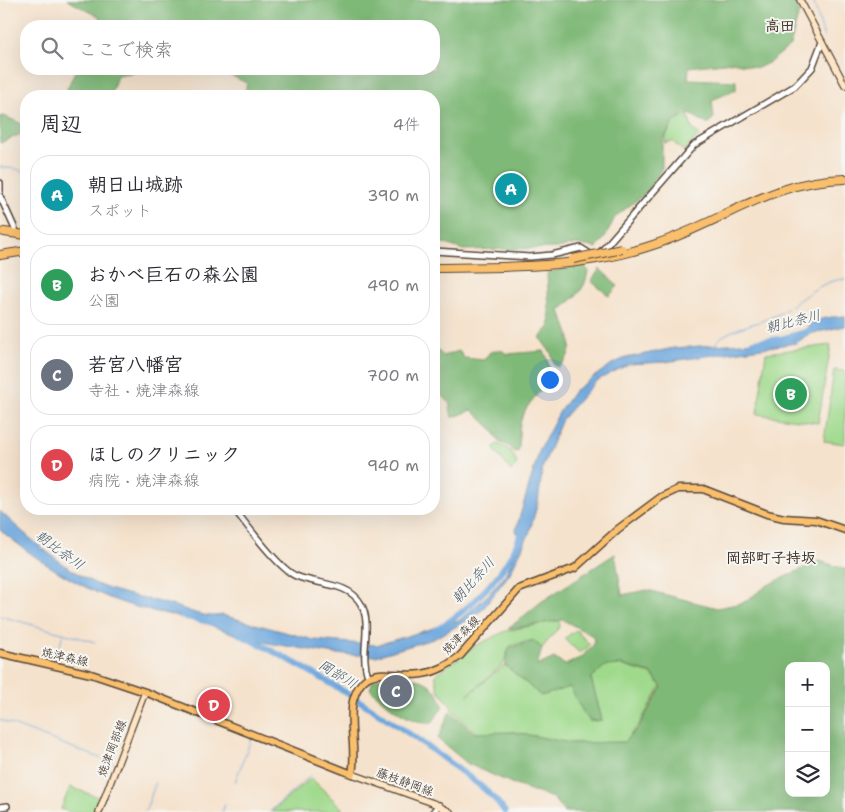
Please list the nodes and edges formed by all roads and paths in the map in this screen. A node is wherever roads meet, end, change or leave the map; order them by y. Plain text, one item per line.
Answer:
1 (800, 0) edge
2 (822, 42) junction
3 (845, 84) edge
4 (845, 174) edge
5 (845, 178) edge
6 (815, 179) junction
7 (0, 183) edge
8 (0, 191) edge
9 (0, 196) edge
10 (15, 229) dead end
11 (2, 232) edge
12 (20, 234) edge
13 (20, 252) edge
14 (440, 252) edge
15 (0, 255) edge
16 (573, 261) junction
17 (440, 264) edge
18 (440, 268) edge
19 (239, 515) edge
20 (845, 530) edge
21 (0, 654) edge
22 (368, 676) junction
23 (144, 692) junction
24 (352, 774) junction
25 (438, 805) junction
26 (7, 806) dead end
27 (0, 808) edge
28 (99, 812) edge
29 (433, 812) edge
30 (450, 812) edge

1 - 2 main road
2 - 3 main road
2 - 14 street
4 - 6 highway
5 - 6 highway
6 - 16 highway, bridge
7 - 8 street
9 - 10 street
11 - 12 highway
13 - 15 highway
16 - 17 highway
16 - 18 highway
19 - 22 street
20 - 22 main road, 焼津森線
21 - 23 main road, 焼津森線
22 - 24 main road
23 - 24 main road, 焼津森線
23 - 28 main road, 焼津岡部線
24 - 25 main road, 藤枝静岡線
25 - 29 street
25 - 30 main road, 藤枝静岡線
26 - 27 street

